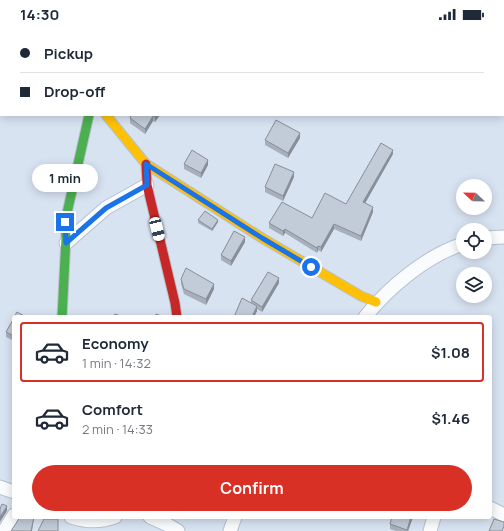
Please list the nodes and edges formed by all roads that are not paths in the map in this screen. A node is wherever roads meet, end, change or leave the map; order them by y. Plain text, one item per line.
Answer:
1 (89, 116) edge
2 (107, 116) edge
3 (146, 164) junction
4 (147, 185) junction
5 (504, 237) edge
6 (492, 238) edge
7 (66, 243) junction
8 (456, 246) edge
9 (376, 302) junction
10 (62, 315) edge
11 (177, 315) edge
12 (366, 315) edge
13 (0, 487) edge
14 (12, 491) edge
15 (492, 509) edge
16 (504, 515) edge
17 (12, 518) edge
18 (79, 519) edge
19 (111, 519) edge
20 (154, 519) edge
21 (234, 519) edge
22 (433, 519) edge
23 (4, 531) edge
24 (178, 531) edge
25 (230, 531) edge
26 (430, 531) edge

1 - 7 street
2 - 3 street
3 - 4 street
3 - 9 street
4 - 7 street
4 - 11 street
5 - 6 street
7 - 10 street
8 - 9 street
9 - 12 street
13 - 14 street
15 - 16 street
17 - 23 street
18 - 19 street
20 - 24 street
21 - 25 street
22 - 26 street

